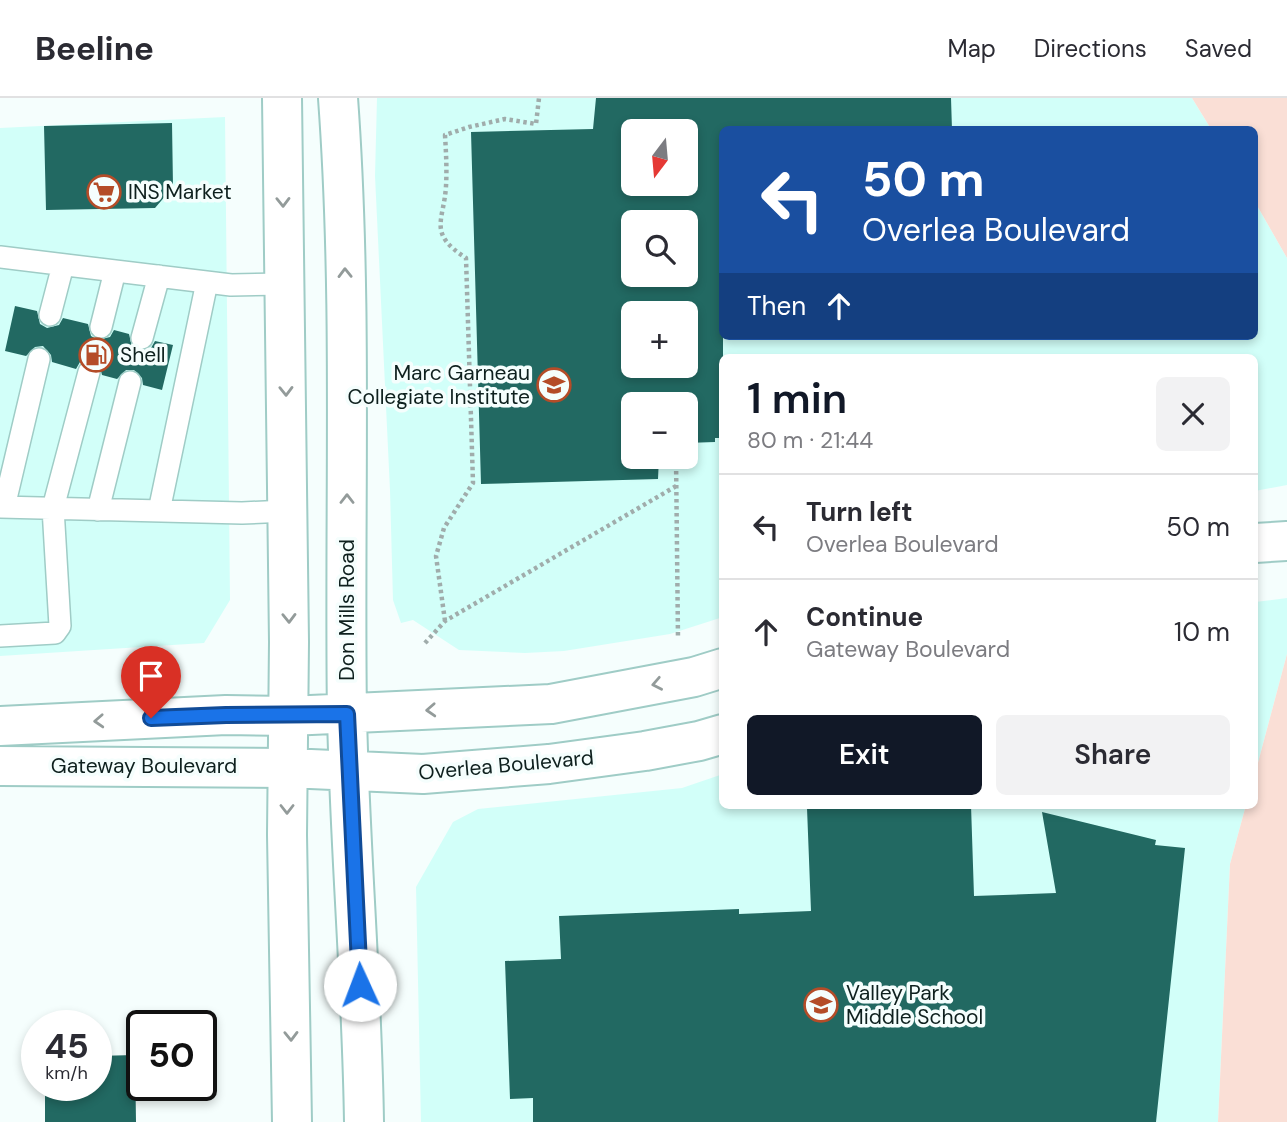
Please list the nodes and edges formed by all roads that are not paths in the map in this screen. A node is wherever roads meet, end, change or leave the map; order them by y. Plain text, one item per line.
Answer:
1 (282, 98) edge
2 (338, 98) edge
3 (0, 257) edge
4 (63, 265) junction
5 (115, 271) junction
6 (159, 276) junction
7 (207, 282) junction
8 (284, 284) junction
9 (50, 315) dead end
10 (101, 327) dead end
11 (142, 338) dead end
12 (39, 359) dead end
13 (89, 372) dead end
14 (130, 382) dead end
15 (2, 507) edge
16 (53, 508) junction
17 (98, 510) junction
18 (159, 511) junction
19 (287, 511) junction
20 (1287, 541) edge
21 (1258, 543) edge
22 (0, 636) edge
23 (719, 669) edge
24 (347, 714) junction
25 (289, 716) junction
26 (0, 726) edge
27 (719, 735) edge
28 (0, 766) edge
29 (288, 768) junction
30 (349, 771) junction
31 (292, 1122) edge
32 (364, 1122) edge

1 -> 8 main road
24 -> 2 main road, Don Mills Road
3 - 4 lane
4 - 5 lane
4 - 9 lane
5 - 6 lane
5 - 10 lane
6 - 7 lane
6 - 11 lane
7 - 8 lane
7 - 18 lane
8 -> 19 main road
12 - 15 lane
13 - 16 lane
14 - 17 lane
15 - 16 lane
16 - 17 lane
16 - 22 lane
17 - 18 lane
18 - 19 lane
19 -> 25 main road
20 - 21 main road
23 -> 24 main road
24 - 25 main road
24 - 30 main road, Don Mills Road
25 -> 26 main road, Gateway Boulevard
25 - 29 main road
27 - 30 main road, Overlea Boulevard
28 - 29 main road, Gateway Boulevard
29 - 30 main road, Overlea Boulevard
29 -> 31 main road
30 - 32 main road, Don Mills Road

